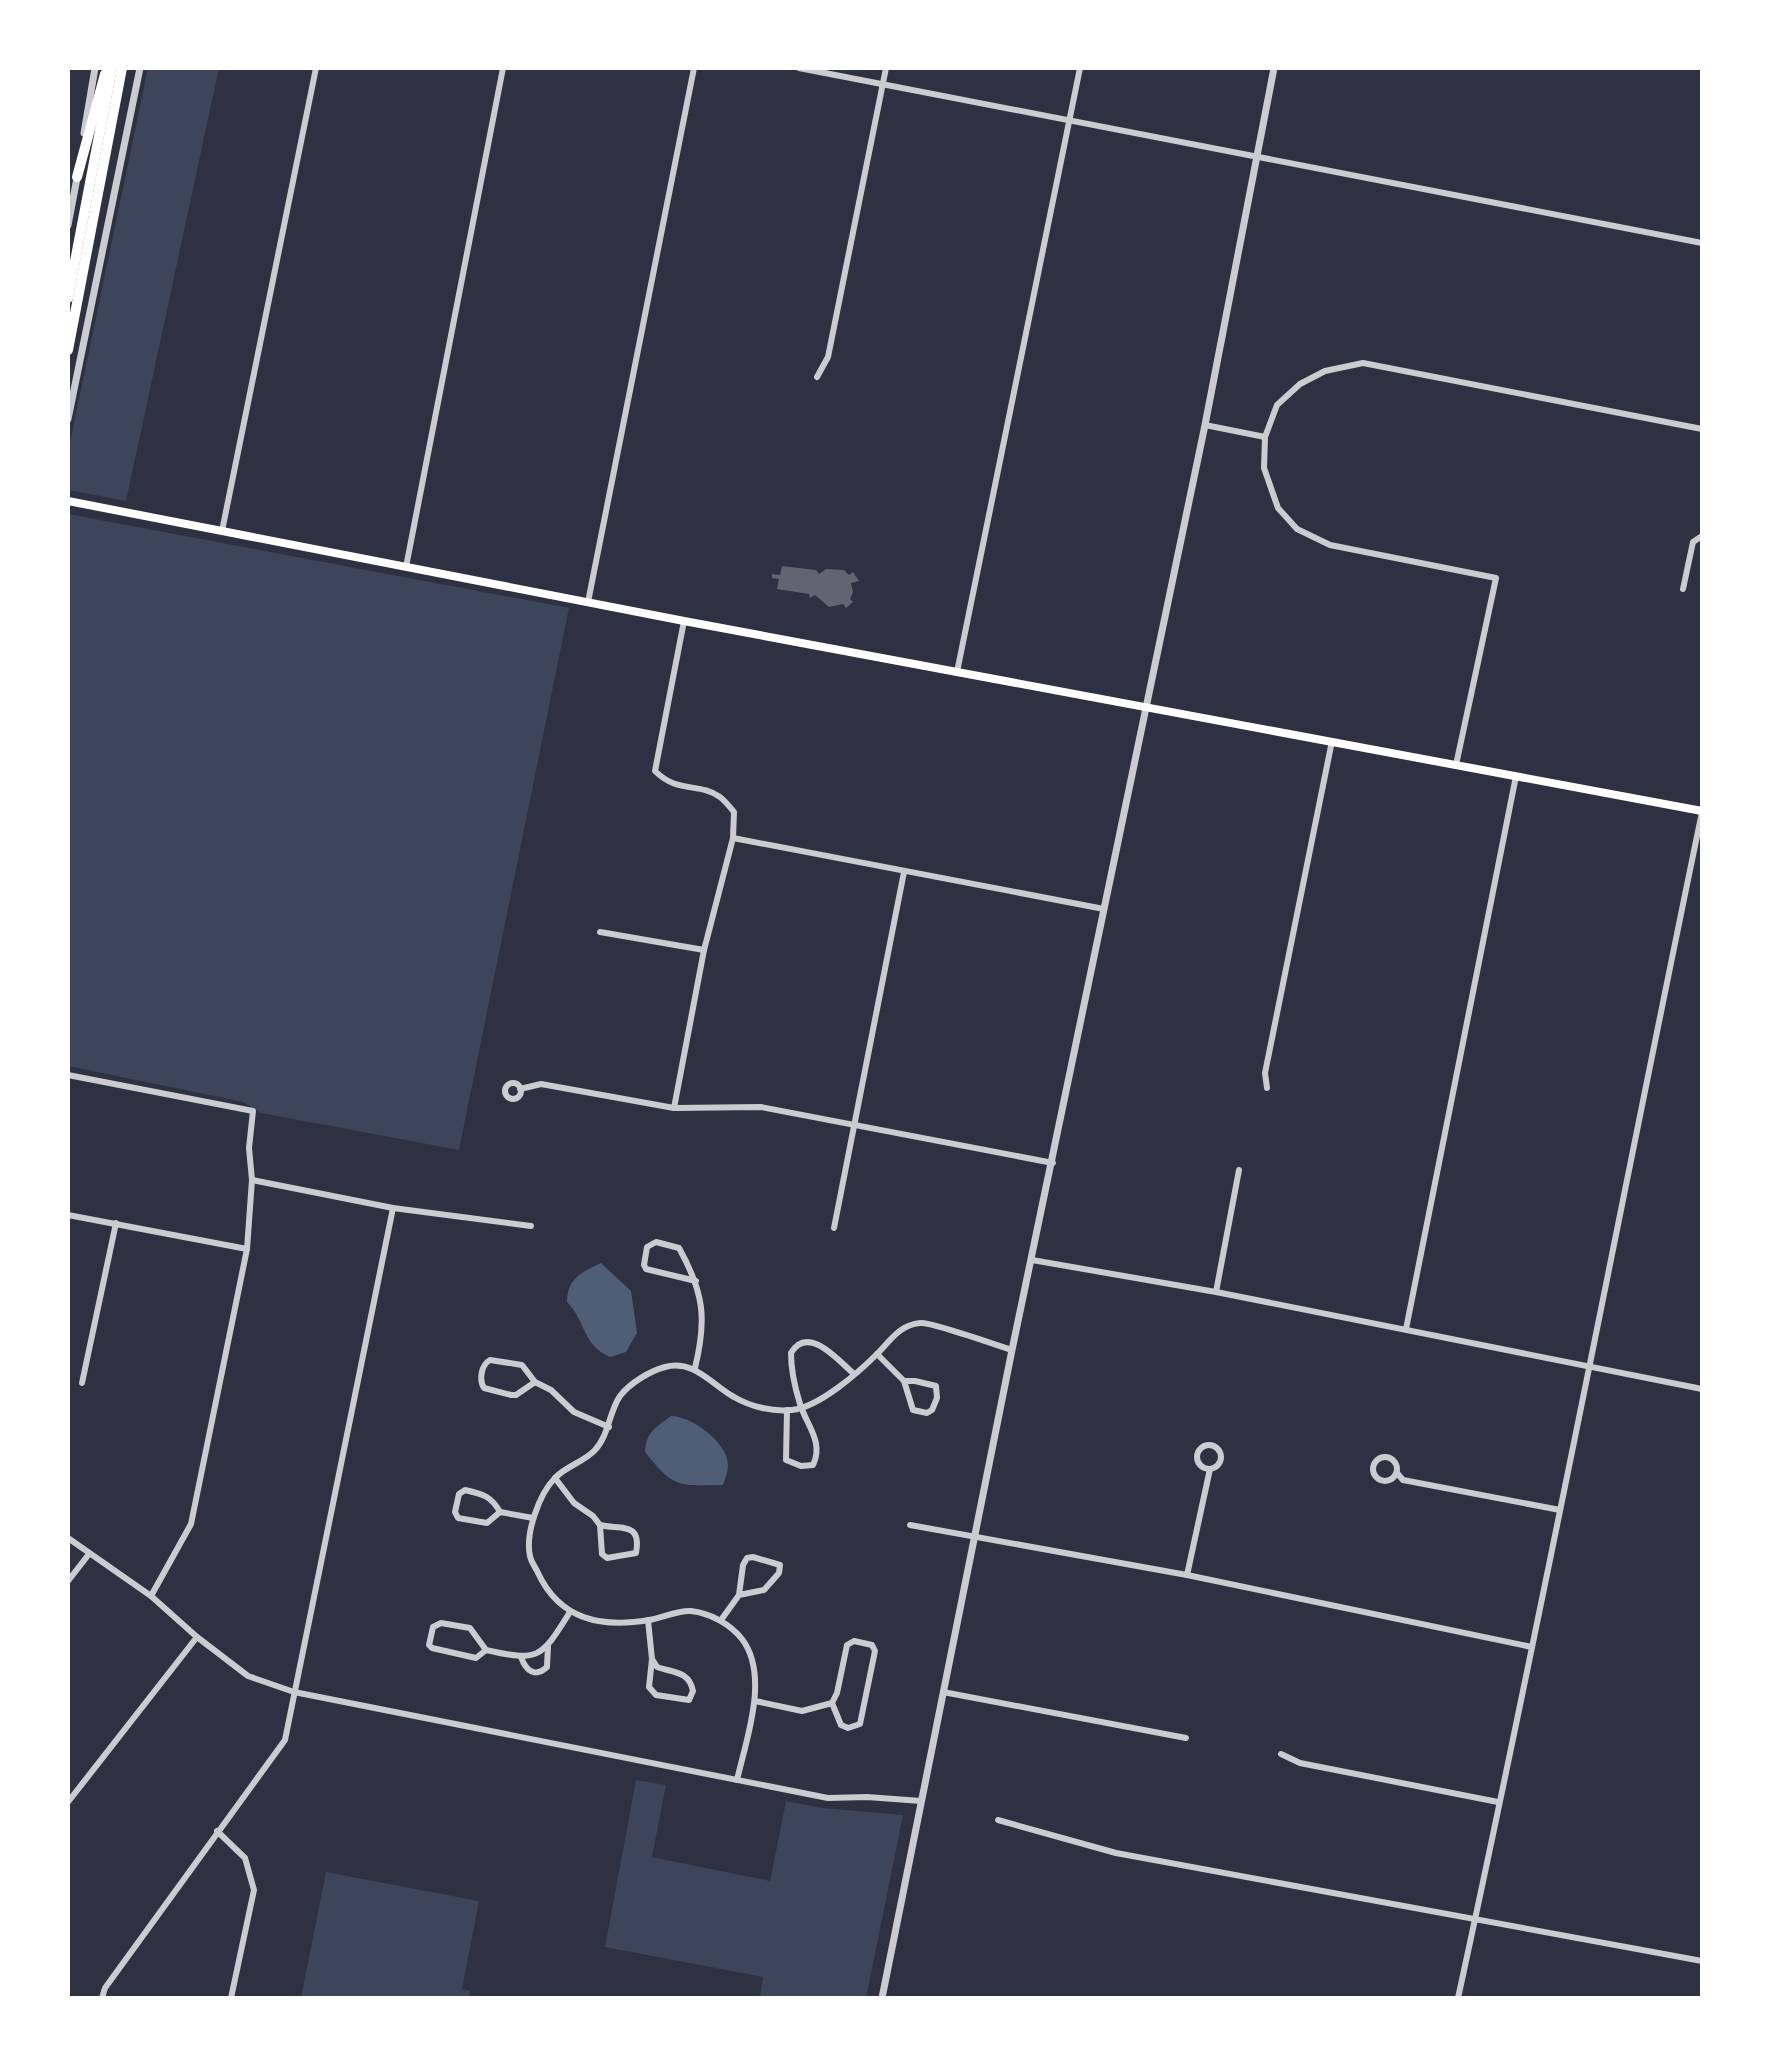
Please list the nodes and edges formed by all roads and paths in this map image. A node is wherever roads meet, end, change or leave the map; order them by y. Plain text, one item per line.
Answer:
1 (95, 68) edge
2 (109, 68) edge
3 (122, 68) edge
4 (140, 68) edge
5 (316, 68) edge
6 (503, 68) edge
7 (694, 68) edge
8 (799, 68) edge
9 (886, 68) edge
10 (1080, 68) edge
11 (1274, 68) edge
12 (883, 84) junction
13 (1070, 119) junction
14 (1257, 156) junction
15 (77, 177) junction
16 (68, 225) edge
17 (1702, 243) edge
18 (68, 298) edge
19 (68, 350) edge
20 (817, 377) dead end
21 (68, 419) edge
22 (1205, 425) junction
23 (1702, 429) edge
24 (1265, 437) junction
25 (68, 501) edge
26 (222, 531) junction
27 (1702, 536) edge
28 (406, 567) junction
29 (1683, 589) dead end
30 (588, 602) junction
31 (684, 621) junction
32 (957, 672) junction
33 (1145, 707) junction
34 (1332, 741) junction
35 (1456, 765) junction
36 (1516, 776) junction
37 (1702, 812) edge
38 (733, 838) junction
39 (904, 872) junction
40 (1104, 909) junction
41 (600, 932) dead end
42 (704, 950) junction
43 (68, 1075) edge
44 (1267, 1088) dead end
45 (520, 1089) dead end
46 (674, 1108) junction
47 (855, 1124) junction
48 (1053, 1163) junction
49 (1239, 1170) dead end
50 (252, 1180) junction
51 (393, 1208) junction
52 (68, 1215) edge
53 (116, 1223) junction
54 (531, 1226) dead end
55 (834, 1228) dead end
56 (247, 1249) junction
57 (1032, 1260) junction
58 (696, 1281) junction
59 (1216, 1292) junction
60 (1406, 1329) junction
61 (1012, 1350) junction
62 (877, 1354) junction
63 (695, 1368) junction
64 (1587, 1368) junction
65 (854, 1374) junction
66 (904, 1381) junction
67 (535, 1382) junction
68 (82, 1383) dead end
69 (1702, 1389) edge
70 (801, 1407) junction
71 (787, 1410) junction
72 (609, 1427) junction
73 (1210, 1469) dead end
74 (1397, 1473) junction
75 (555, 1478) junction
76 (1560, 1510) junction
77 (500, 1512) junction
78 (533, 1518) junction
79 (600, 1525) junction
80 (910, 1525) dead end
81 (68, 1538) edge
82 (975, 1538) junction
83 (89, 1554) junction
84 (1187, 1575) junction
85 (68, 1581) edge
86 (739, 1595) junction
87 (151, 1596) junction
88 (570, 1612) junction
89 (648, 1620) junction
90 (721, 1620) junction
91 (197, 1637) junction
92 (548, 1646) junction
93 (1532, 1647) junction
94 (486, 1650) junction
95 (521, 1657) junction
96 (652, 1659) junction
97 (294, 1692) junction
98 (943, 1692) junction
99 (755, 1701) junction
100 (832, 1703) junction
101 (1186, 1738) dead end
102 (1281, 1754) dead end
103 (737, 1780) junction
104 (921, 1801) junction
105 (68, 1802) edge
106 (1498, 1802) junction
107 (998, 1820) dead end
108 (217, 1831) junction
109 (1475, 1920) junction
110 (1702, 1961) edge
111 (102, 1998) edge
112 (231, 1998) edge
113 (882, 1998) edge
114 (1458, 1998) edge

1 - 15 street
2 - 15 highway
2 - 18 highway
3 - 19 highway
4 - 21 street
5 - 26 street
6 - 28 street
7 - 30 street
8 - 12 street
9 - 12 street
10 - 13 street
11 - 14 street
12 - 13 street
12 - 20 street
13 - 14 street
13 - 32 street
14 - 17 street
14 - 22 street
15 - 16 street
22 - 24 street
22 - 33 street
23 - 24 street
24 - 35 street
25 - 26 main road
26 - 28 main road
27 - 29 street
28 - 30 main road
30 - 31 main road
31 - 32 main road
31 - 38 street
32 - 33 main road
33 - 34 main road
33 - 40 street
34 - 35 main road
34 - 44 street
35 - 36 main road
36 - 37 main road
36 - 60 street
37 - 64 street
38 - 39 street
38 - 42 street
39 - 40 street
39 - 47 street
40 - 48 street
41 - 42 street
42 - 46 street
43 - 50 street
45 - 46 street
46 - 47 street
47 - 48 street
47 - 55 street
48 - 57 street
49 - 59 street
50 - 51 street
50 - 56 street
51 - 54 street
51 - 97 street
52 - 53 street
53 - 56 street
53 - 68 street
56 - 87 street
57 - 59 street
57 - 61 street
58 - 58 street
58 - 63 street
59 - 60 street
60 - 64 street
61 - 62 street
61 - 82 street
62 - 65 street
62 - 66 street
63 - 71 street
63 - 72 street
64 - 69 street
64 - 76 street
65 - 70 street
65 - 70 street
66 - 66 street
67 - 67 street
67 - 72 street
70 - 71 street
70 - 71 street
72 - 75 street
73 - 84 street
74 - 74 street
74 - 76 street
75 - 78 street
75 - 79 street
76 - 93 street
77 - 77 street
77 - 78 street
78 - 88 street
79 - 79 street
80 - 82 street
81 - 83 street
82 - 84 street
82 - 98 street
83 - 85 street
83 - 87 street
84 - 93 street
86 - 86 street
86 - 90 street
87 - 91 street
88 - 89 street
88 - 92 street
89 - 90 street
89 - 96 street
90 - 99 street
91 - 97 street
91 - 105 street
92 - 95 street
92 - 95 street
93 - 106 street
94 - 94 street
94 - 95 street
96 - 96 street
97 - 103 street
97 - 108 street
98 - 101 street
98 - 104 street
99 - 100 street
99 - 103 street
100 - 100 street
102 - 106 street
103 - 104 street
104 - 113 street
106 - 109 street
107 - 109 street
108 - 111 street
108 - 112 street
109 - 110 street
109 - 114 street

